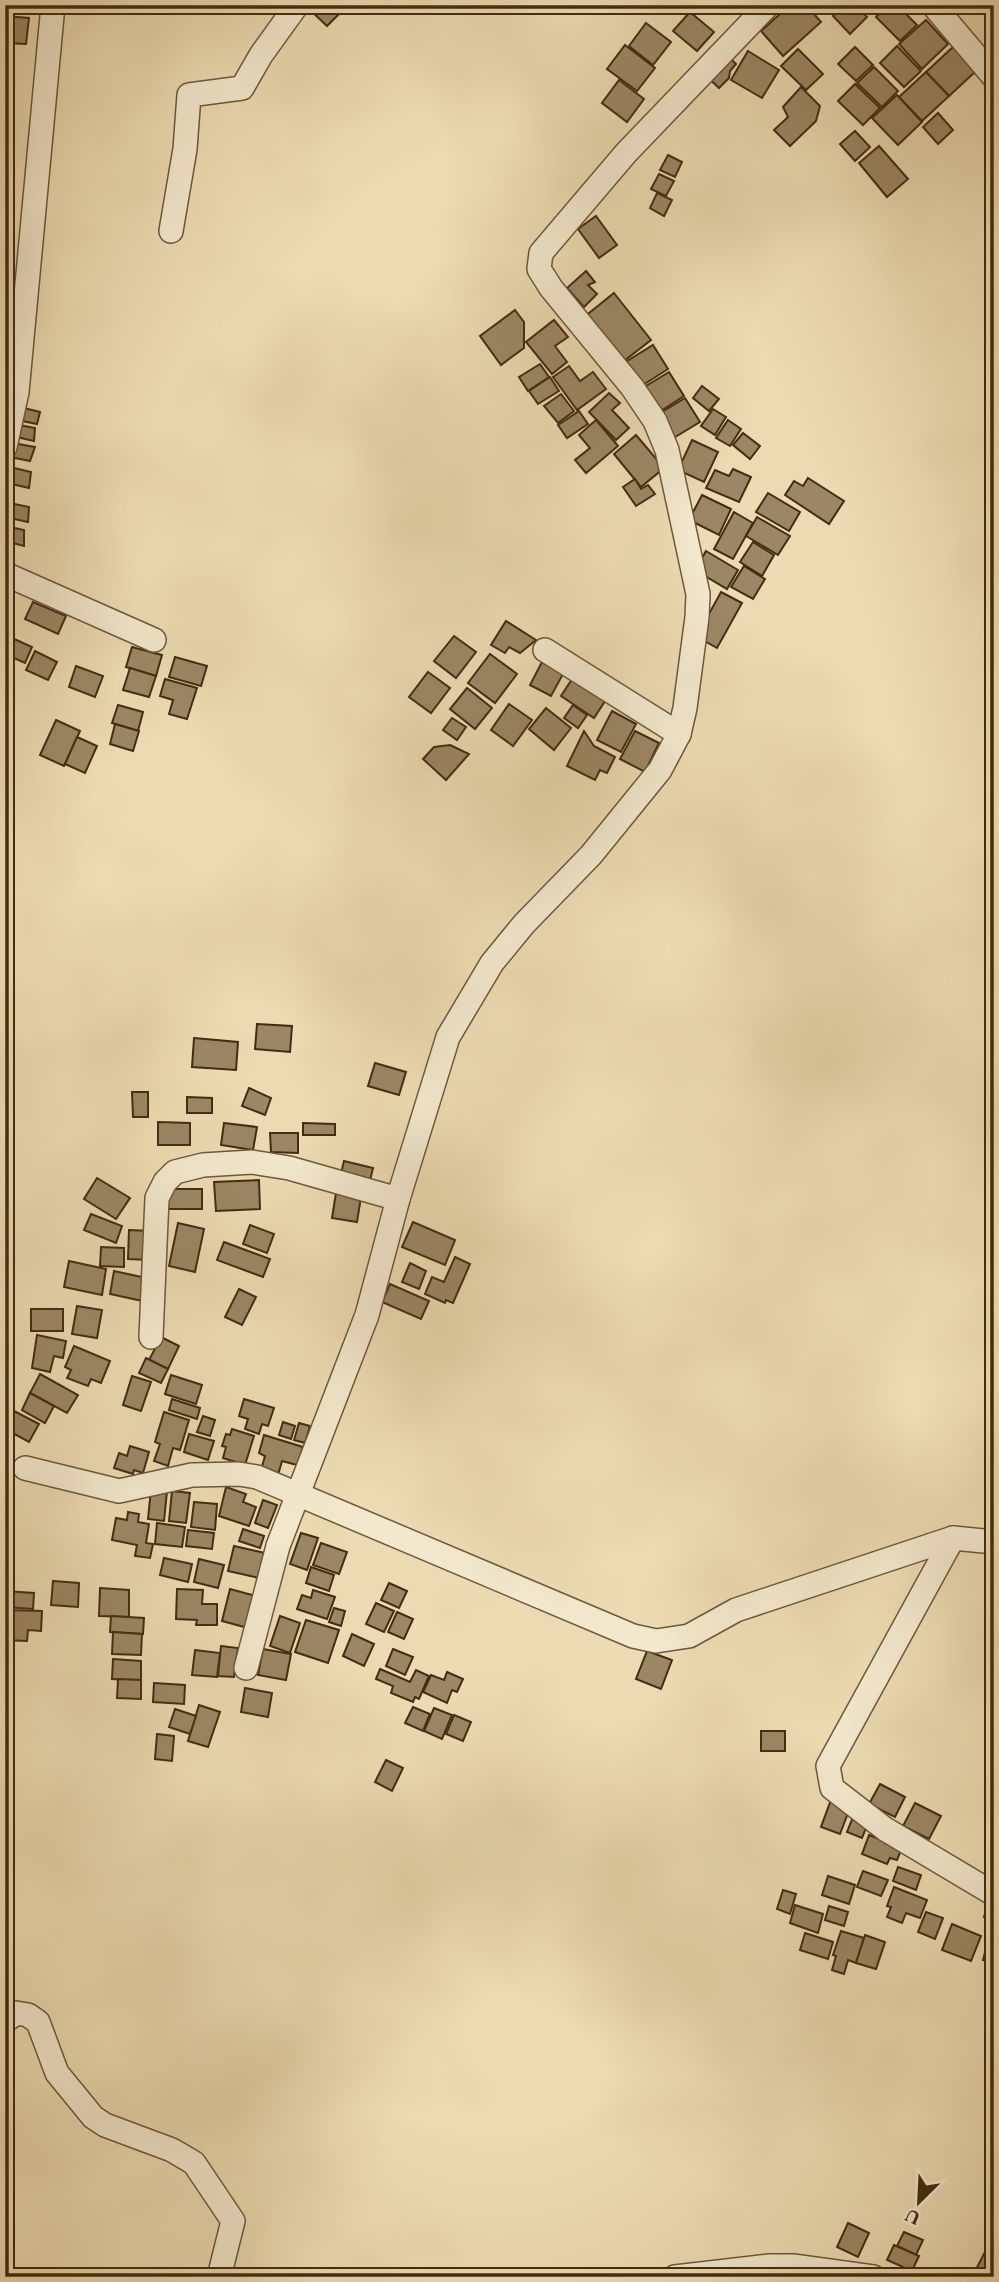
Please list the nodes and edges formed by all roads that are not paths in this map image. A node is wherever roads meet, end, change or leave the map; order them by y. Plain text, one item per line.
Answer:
1 (52, 5) edge
2 (768, 5) edge
3 (933, 5) edge
4 (290, 8) edge
5 (994, 77) edge
6 (171, 231) dead end
7 (7, 422) edge
8 (5, 447) edge
9 (5, 574) edge
10 (153, 640) dead end
11 (545, 650) dead end
12 (679, 734) junction
13 (398, 1199) junction
14 (150, 1337) dead end
15 (25, 1468) dead end
16 (298, 1495) junction
17 (953, 1538) junction
18 (994, 1542) edge
19 (246, 1668) dead end
20 (994, 1894) edge
21 (5, 2021) edge
22 (219, 2277) edge
23 (676, 2277) edge
24 (873, 2277) edge

1 - 7 street
2 - 12 street
3 - 5 street
4 - 6 street
7 - 8 street
9 - 10 street
11 - 12 street
12 - 13 street
13 - 14 street
13 - 16 street
15 - 16 street
16 - 17 street
16 - 19 street
17 - 18 street
17 - 20 street
21 - 22 street
23 - 24 street

